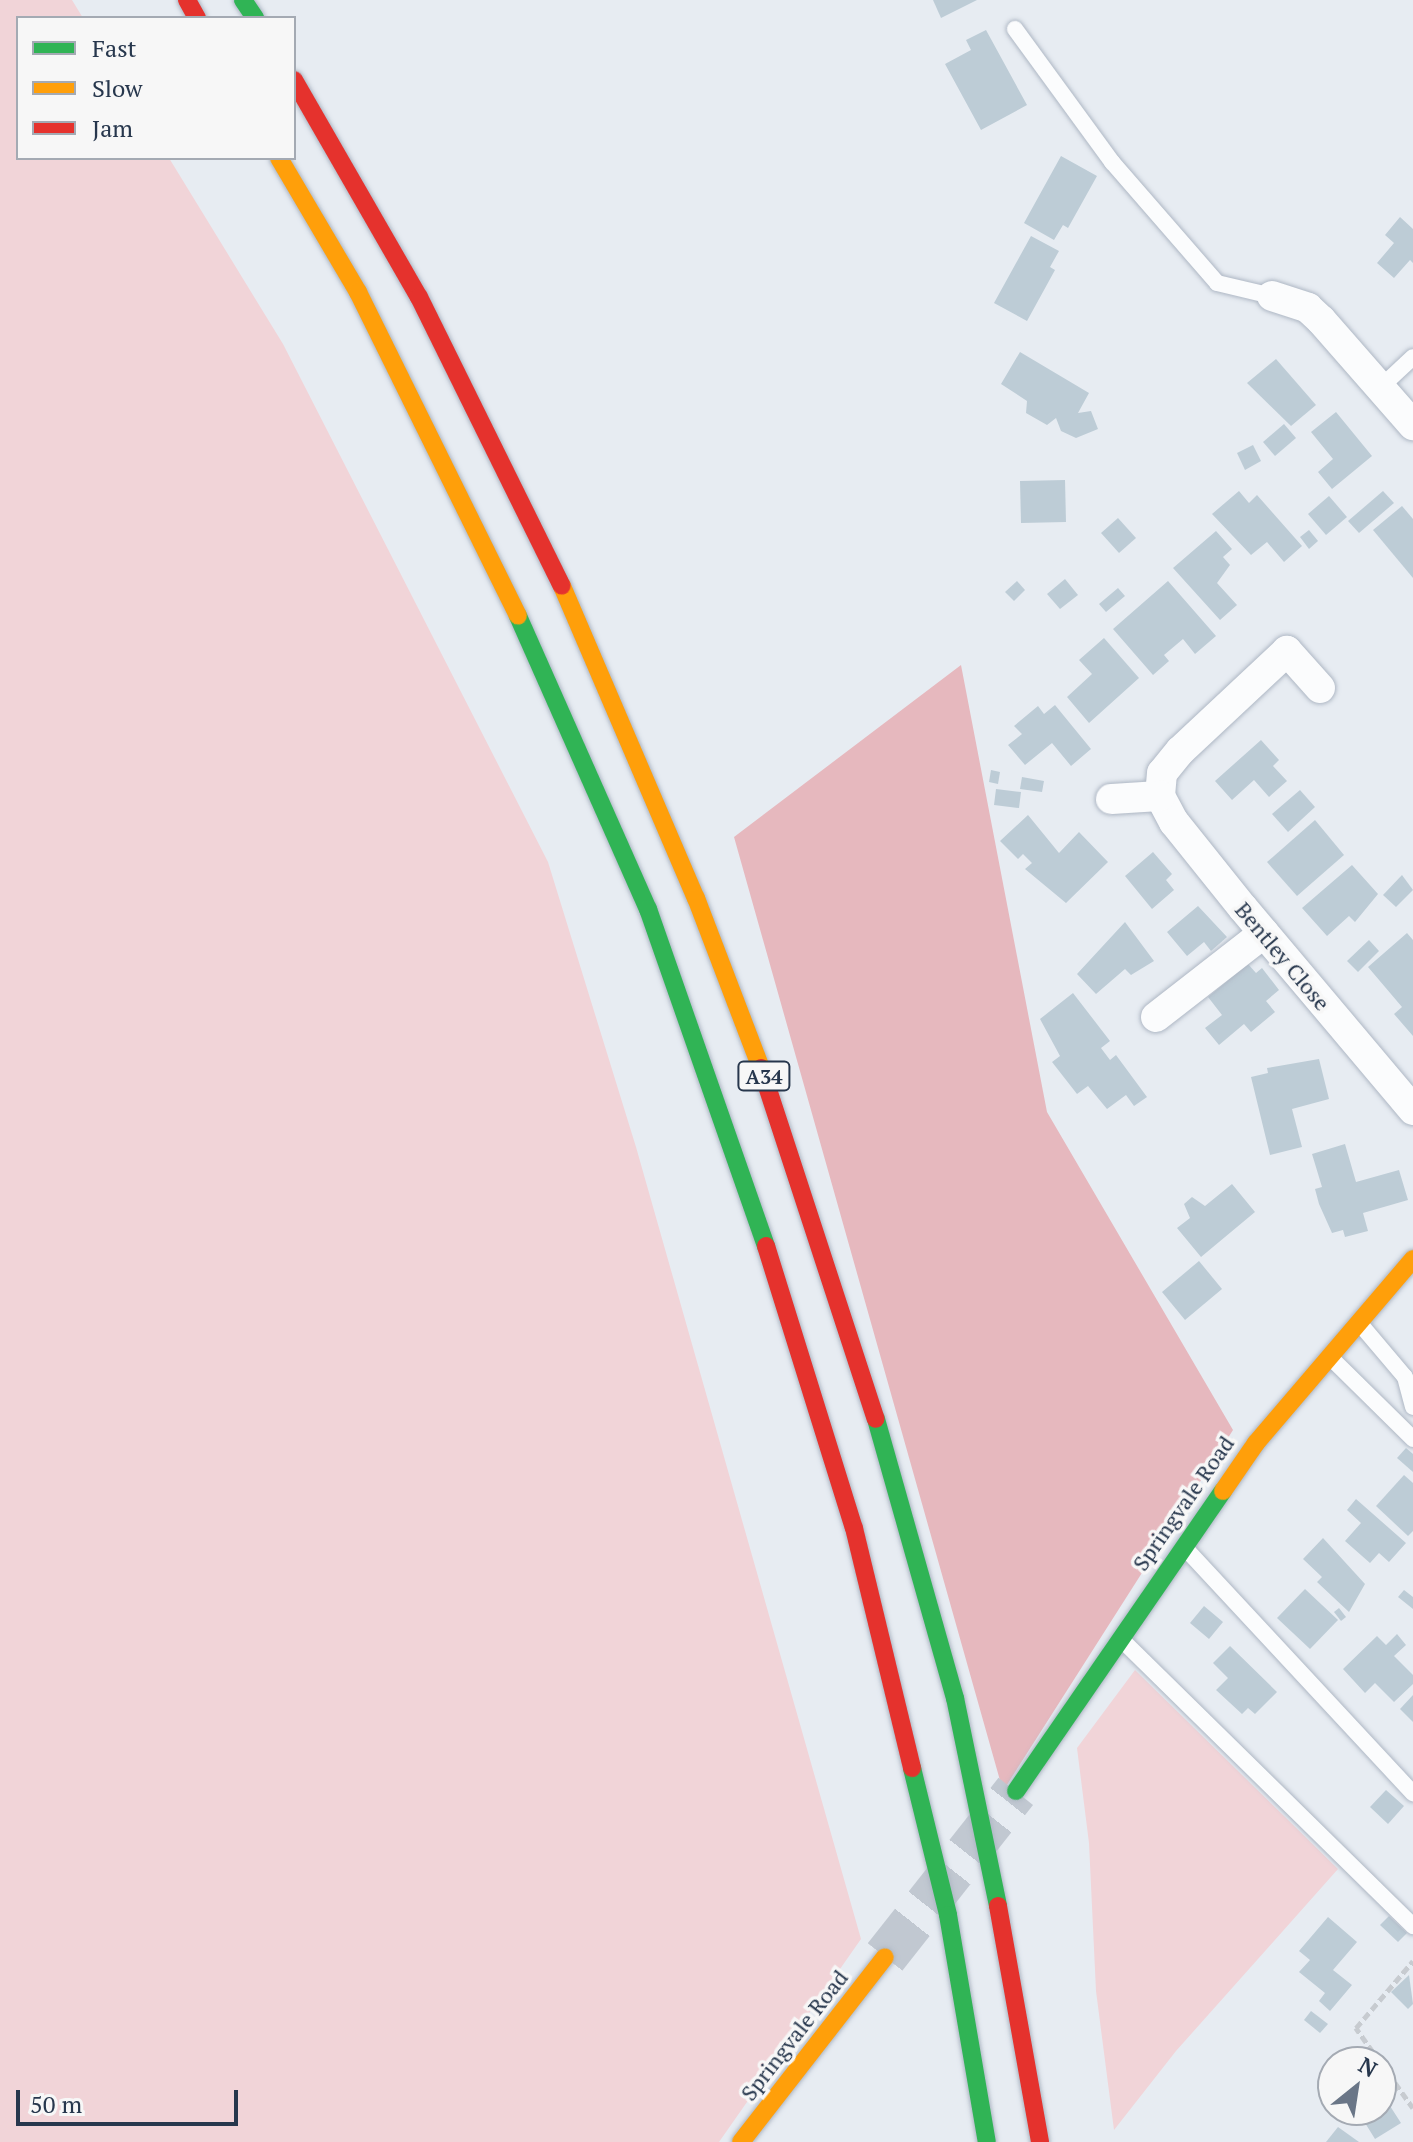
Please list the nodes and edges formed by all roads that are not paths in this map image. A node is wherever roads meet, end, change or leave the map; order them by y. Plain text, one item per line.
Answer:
1 (1015, 29) dead end
2 (296, 83) edge
3 (280, 160) edge
4 (1272, 296) joint
5 (1413, 357) edge
6 (1382, 386) junction
7 (1413, 425) edge
8 (1320, 688) dead end
9 (1160, 796) junction
10 (1111, 799) dead end
11 (1264, 933) junction
12 (1156, 1017) dead end
13 (1413, 1110) edge
14 (1413, 1259) edge
15 (1357, 1321) junction
16 (1328, 1355) junction
17 (1413, 1407) edge
18 (1413, 1439) edge
19 (1182, 1544) junction
20 (1119, 1637) junction
21 (1016, 1791) tunnel mouth
22 (1413, 1793) edge
23 (1413, 1926) edge
24 (885, 1957) tunnel mouth
25 (741, 2142) edge
26 (987, 2142) edge
27 (1040, 2142) edge

1 - 4 lane
2 - 27 main road, A34
3 - 26 main road, A34
4 - 6 street
5 - 6 lane
6 - 7 street
8 - 9 street
9 - 10 street
9 - 11 street, Bentley Close
11 - 12 street
11 - 13 street, Bentley Close
14 - 15 main road, Springvale Road
15 - 16 main road, Springvale Road
15 - 17 lane
16 - 18 lane
16 - 19 main road, Springvale Road
19 - 20 main road, Springvale Road
19 - 22 lane
20 - 21 main road, Springvale Road
20 - 23 lane
24 - 25 main road, Springvale Road

